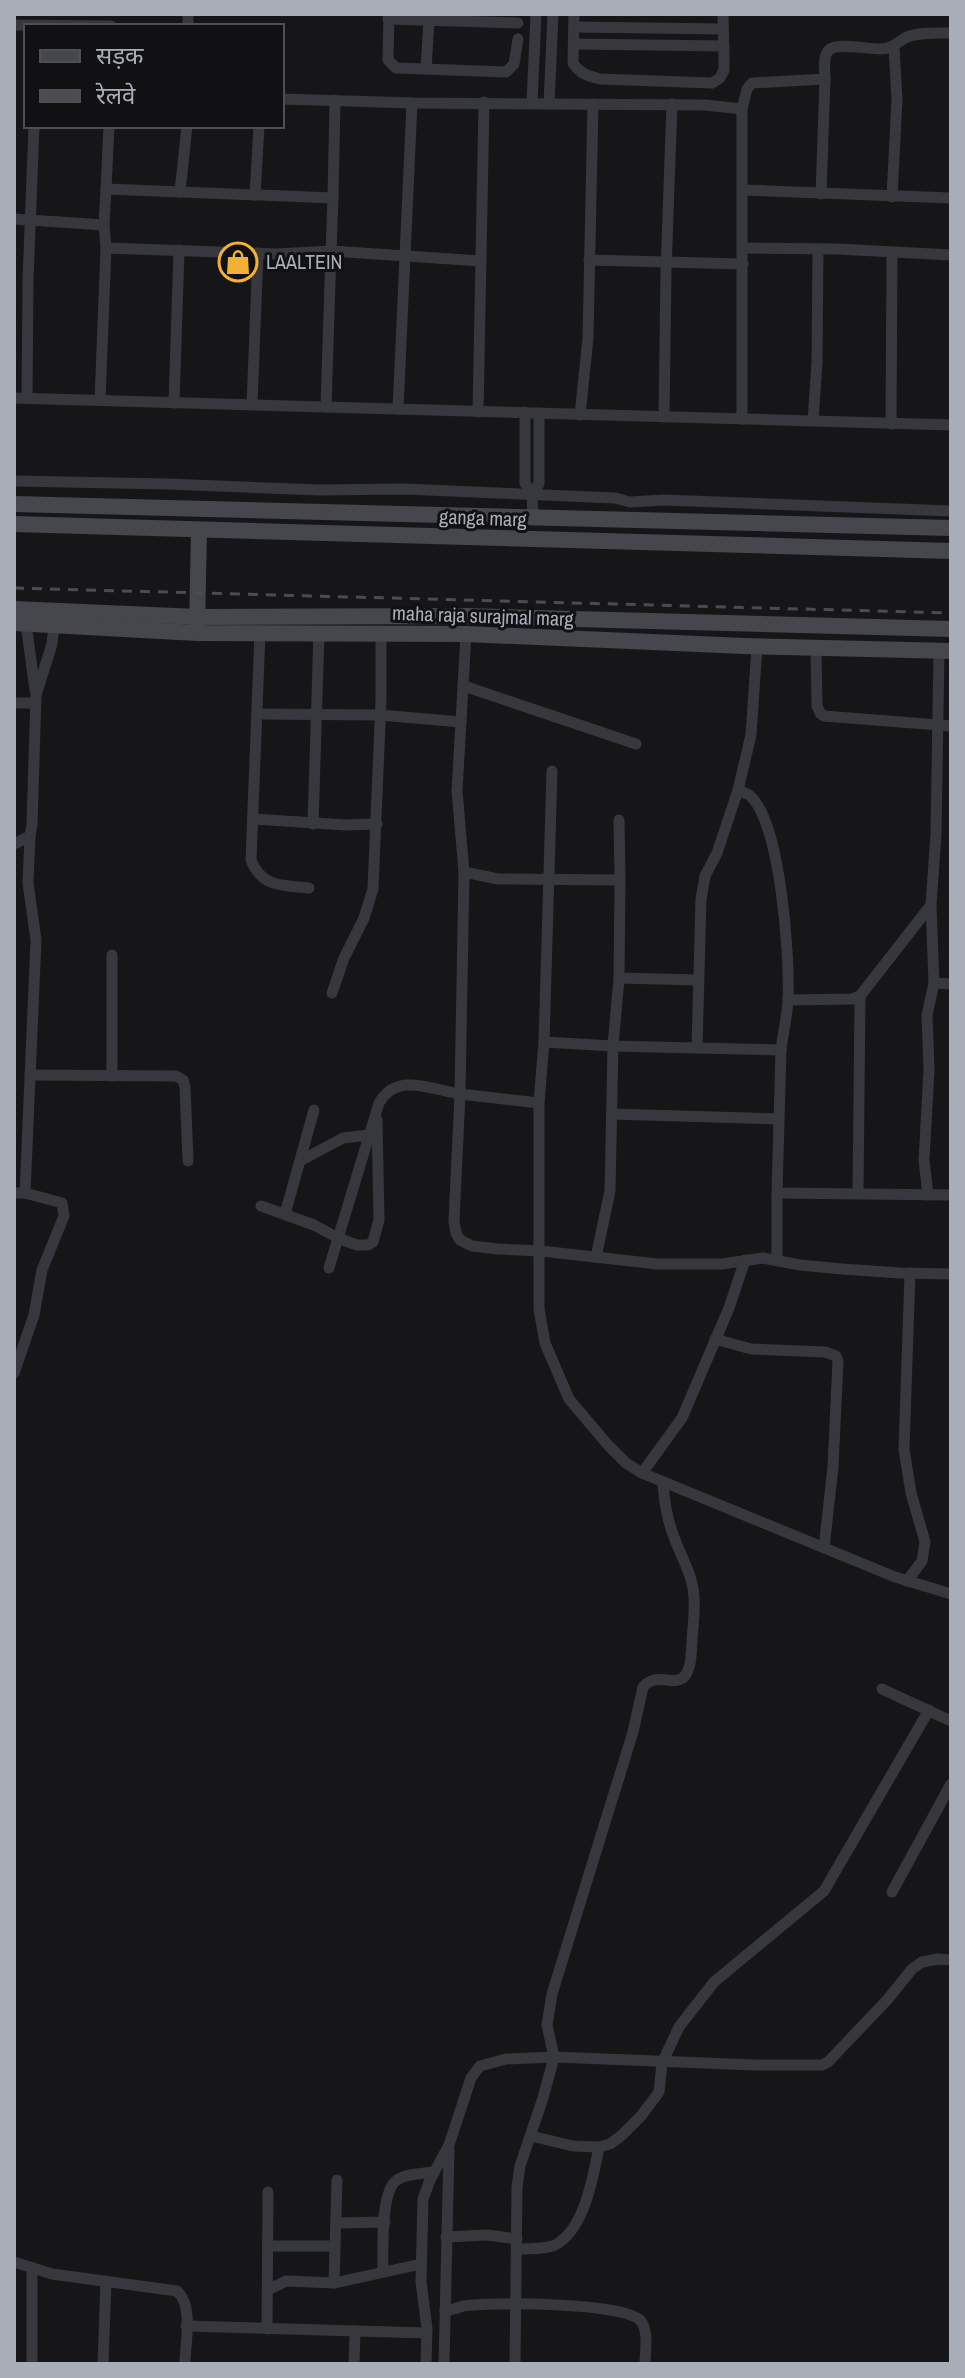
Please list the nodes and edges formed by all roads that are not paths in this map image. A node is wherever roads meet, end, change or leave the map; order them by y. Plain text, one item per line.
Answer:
1 (536, 14) edge
2 (553, 14) edge
3 (723, 14) edge
4 (388, 17) edge
5 (518, 19) edge
6 (429, 20) junction
7 (574, 20) edge
8 (36, 22) edge
9 (74, 24) edge
10 (14, 25) edge
11 (723, 29) junction
12 (951, 33) edge
13 (518, 39) junction
14 (535, 40) junction
15 (574, 44) junction
16 (724, 46) junction
17 (894, 47) junction
18 (426, 69) junction
19 (825, 79) junction
20 (284, 99) edge
21 (335, 100) junction
22 (484, 102) junction
23 (412, 103) junction
24 (532, 103) junction
25 (549, 104) junction
26 (593, 104) junction
27 (672, 104) junction
28 (742, 109) junction
29 (34, 128) edge
30 (109, 128) edge
31 (187, 128) edge
32 (259, 128) edge
33 (106, 189) junction
34 (743, 190) junction
35 (180, 192) junction
36 (821, 194) junction
37 (255, 195) junction
38 (892, 197) junction
39 (333, 198) junction
40 (951, 198) edge
41 (14, 219) edge
42 (31, 219) junction
43 (104, 225) junction
44 (106, 248) junction
45 (743, 248) junction
46 (818, 249) junction
47 (179, 250) junction
48 (331, 251) junction
49 (892, 252) junction
50 (258, 253) junction
51 (405, 255) junction
52 (951, 255) edge
53 (589, 260) junction
54 (481, 261) junction
55 (666, 262) junction
56 (743, 264) junction
57 (20, 398) edge
58 (100, 400) junction
59 (174, 403) junction
60 (252, 405) junction
61 (326, 407) junction
62 (398, 409) junction
63 (478, 412) junction
64 (525, 412) junction
65 (539, 413) junction
66 (580, 415) junction
67 (664, 417) junction
68 (742, 419) junction
69 (813, 421) junction
70 (891, 424) junction
71 (951, 425) edge
72 (14, 481) edge
73 (532, 494) junction
74 (14, 504) edge
75 (951, 511) edge
76 (533, 516) junction
77 (14, 524) edge
78 (951, 528) edge
79 (199, 530) junction
80 (951, 551) edge
81 (14, 609) edge
82 (465, 616) junction
83 (756, 623) junction
84 (20, 624) edge
85 (54, 625) junction
86 (197, 625) junction
87 (945, 629) edge
88 (260, 633) junction
89 (319, 633) junction
90 (381, 633) junction
91 (466, 634) junction
92 (757, 646) junction
93 (816, 648) junction
94 (945, 651) edge
95 (464, 686) junction
96 (36, 699) junction
97 (14, 703) edge
98 (257, 714) junction
99 (316, 715) junction
100 (380, 715) junction
101 (461, 722) junction
102 (945, 725) edge
103 (636, 744) dead end
104 (552, 771) dead end
105 (738, 790) junction
106 (253, 819) junction
107 (619, 820) dead end
108 (313, 824) junction
109 (377, 824) junction
110 (30, 836) junction
111 (14, 844) edge
112 (464, 872) junction
113 (548, 879) junction
114 (620, 880) junction
115 (309, 888) dead end
116 (931, 905) junction
117 (112, 955) dead end
118 (619, 978) junction
119 (698, 980) junction
120 (934, 983) junction
121 (951, 984) edge
122 (332, 993) dead end
123 (860, 996) junction
124 (788, 1000) junction
125 (544, 1042) junction
126 (613, 1046) junction
127 (697, 1048) junction
128 (781, 1050) junction
129 (30, 1075) junction
130 (112, 1076) junction
131 (460, 1094) junction
132 (539, 1103) junction
133 (314, 1110) dead end
134 (376, 1111) junction
135 (612, 1114) junction
136 (779, 1119) junction
137 (369, 1135) junction
138 (188, 1161) dead end
139 (300, 1161) junction
140 (19, 1193) edge
141 (777, 1193) junction
142 (858, 1193) junction
143 (928, 1195) junction
144 (951, 1195) edge
145 (261, 1206) dead end
146 (285, 1214) junction
147 (338, 1238) junction
148 (541, 1251) junction
149 (596, 1257) junction
150 (745, 1260) junction
151 (777, 1260) junction
152 (329, 1268) dead end
153 (910, 1273) junction
154 (951, 1274) edge
155 (715, 1339) junction
156 (14, 1373) edge
157 (642, 1473) junction
158 (663, 1482) junction
159 (824, 1548) junction
160 (907, 1581) junction
161 (951, 1594) edge
162 (882, 1689) dead end
163 (929, 1710) junction
164 (951, 1721) edge
165 (951, 1784) edge
166 (892, 1892) dead end
167 (951, 1960) edge
168 (554, 2057) junction
169 (662, 2063) junction
170 (531, 2136) junction
171 (449, 2145) junction
172 (599, 2147) junction
173 (433, 2172) junction
174 (337, 2180) dead end
175 (268, 2192) dead end
176 (385, 2222) junction
177 (336, 2223) junction
178 (446, 2237) junction
179 (517, 2244) junction
180 (268, 2246) junction
181 (335, 2246) junction
182 (14, 2262) edge
183 (421, 2264) junction
184 (32, 2268) junction
185 (383, 2271) junction
186 (106, 2281) junction
187 (334, 2283) junction
188 (268, 2290) junction
189 (516, 2305) junction
190 (445, 2311) junction
191 (186, 2326) junction
192 (445, 2328) junction
193 (267, 2329) junction
194 (426, 2330) junction
195 (355, 2331) junction
196 (32, 2364) edge
197 (103, 2364) edge
198 (185, 2364) edge
199 (354, 2364) edge
200 (426, 2364) edge
201 (444, 2364) edge
202 (515, 2364) edge
203 (645, 2364) edge

1 - 14 street
2 - 25 street
3 - 11 street
4 - 6 street
4 - 18 street
5 - 6 street
5 - 13 street
6 - 18 street
7 - 11 street
7 - 15 street
8 - 9 street
8 - 10 street
11 - 16 street
12 - 17 street
13 - 14 street
13 - 18 street
14 - 24 street
15 - 16 street
15 - 16 street
17 - 19 street
17 - 38 street
19 - 28 street
19 - 36 street
20 - 21 street
21 - 23 street
21 - 39 street
22 - 23 street
22 - 24 street
22 - 54 street
23 - 51 street
24 - 25 street
25 - 26 street
26 - 27 street
26 - 53 street
27 - 28 street
27 - 55 street
28 - 34 street
29 - 42 street
30 - 33 street
31 - 35 street
32 - 37 street
33 - 35 street
33 - 43 street
34 - 36 street
34 - 45 street
35 - 37 street
36 - 38 street
37 - 39 street
38 - 40 street
39 - 48 street
41 - 42 street
42 - 43 street
42 - 57 street
43 - 44 street
44 - 47 street
44 - 58 street
45 - 46 street
45 - 56 street
46 - 49 street
46 - 69 street
47 - 50 street
47 - 59 street
48 - 50 street
48 - 51 street
48 - 61 street
49 - 52 street
49 - 70 street
50 - 60 street
51 - 54 street
51 - 62 street
53 - 55 street
53 - 66 street
54 - 63 street
55 - 56 street
55 - 67 street
56 - 68 street
57 - 58 street
58 - 59 street
59 - 60 street
60 - 61 street
61 - 62 street
62 - 63 street
63 - 64 street
64 - 65 street
64 - 73 street
65 - 66 street
65 - 73 street
66 - 67 street
67 - 68 street
68 - 69 street
69 - 70 street
70 - 71 street
72 - 73 street
73 - 75 street
73 - 76 street
74 - 76 street, ganga marg
76 - 78 street, ganga marg
77 - 79 street, ganga marg
79 - 80 street, ganga marg
79 - 86 street
81 - 86 street, maha raja surajmal marg
82 - 83 street, maha raja surajmal marg
82 - 86 street, maha raja surajmal marg
82 - 91 street
83 - 87 street, maha raja surajmal marg
83 - 92 street
84 - 85 street, maha raja surajmal marg
84 - 96 street
85 - 86 street, maha raja surajmal marg
85 - 96 street
86 - 88 street, maha raja surajmal marg
87 - 94 street
88 - 89 street, maha raja surajmal marg
88 - 98 street
89 - 90 street, maha raja surajmal marg
89 - 99 street
90 - 91 street, maha raja surajmal marg
90 - 100 street
91 - 92 street, maha raja surajmal marg
91 - 95 street
92 - 93 street, maha raja surajmal marg
92 - 105 street
93 - 94 street, maha raja surajmal marg
93 - 102 street
94 - 102 street
95 - 101 street
95 - 103 street
96 - 97 street
96 - 110 street
98 - 99 street
98 - 106 street
99 - 100 street
99 - 108 street
100 - 101 street
100 - 109 street
101 - 112 street
102 - 116 street
104 - 113 street
105 - 119 street
105 - 124 street
106 - 108 street
106 - 115 street
107 - 114 street
108 - 109 street
109 - 122 street
110 - 111 street
110 - 129 street
112 - 113 street
112 - 131 street
113 - 114 street
113 - 125 street
114 - 118 street
116 - 120 street
116 - 123 street
117 - 130 street
118 - 119 street
118 - 126 street
119 - 127 street
120 - 121 street
120 - 143 street
123 - 124 street
123 - 142 street
124 - 128 street
125 - 126 street
125 - 132 street
126 - 127 street
126 - 135 street
127 - 128 street
128 - 136 street
129 - 130 street
129 - 140 street
130 - 138 street
131 - 132 street
131 - 134 street
131 - 148 street
132 - 148 street
133 - 139 street
134 - 137 street
134 - 147 street
135 - 136 street
135 - 149 street
136 - 141 street
137 - 139 street
137 - 147 street
139 - 146 street
140 - 156 street
141 - 142 street
141 - 151 street
142 - 143 street
143 - 144 street
145 - 146 street
146 - 147 street
147 - 152 street
148 - 149 street
148 - 157 street
149 - 150 street
150 - 151 street
150 - 155 street
151 - 153 street
153 - 154 street
153 - 160 street
155 - 157 street
155 - 159 street
157 - 158 street
158 - 159 street
158 - 168 street
159 - 160 street
160 - 161 street
162 - 163 street
163 - 164 street
163 - 169 street
165 - 166 street
167 - 169 street
168 - 169 street
168 - 170 street
168 - 171 street
169 - 172 street
170 - 172 street
170 - 179 street
171 - 173 street
171 - 178 street
172 - 179 street
173 - 176 street
173 - 183 street
174 - 177 street
175 - 180 street
176 - 177 street
176 - 185 street
177 - 181 street
178 - 179 street
178 - 190 street
179 - 189 street
180 - 181 street
180 - 188 street
181 - 187 street
182 - 184 street
183 - 185 street
183 - 194 street
184 - 186 street
184 - 196 street
185 - 187 street
186 - 191 street
186 - 197 street
187 - 188 street
188 - 193 street
189 - 190 street
189 - 202 street
189 - 203 street
190 - 192 street
191 - 193 street
191 - 198 street
192 - 194 street
192 - 201 street
193 - 195 street
194 - 195 street
194 - 200 street
195 - 199 street

